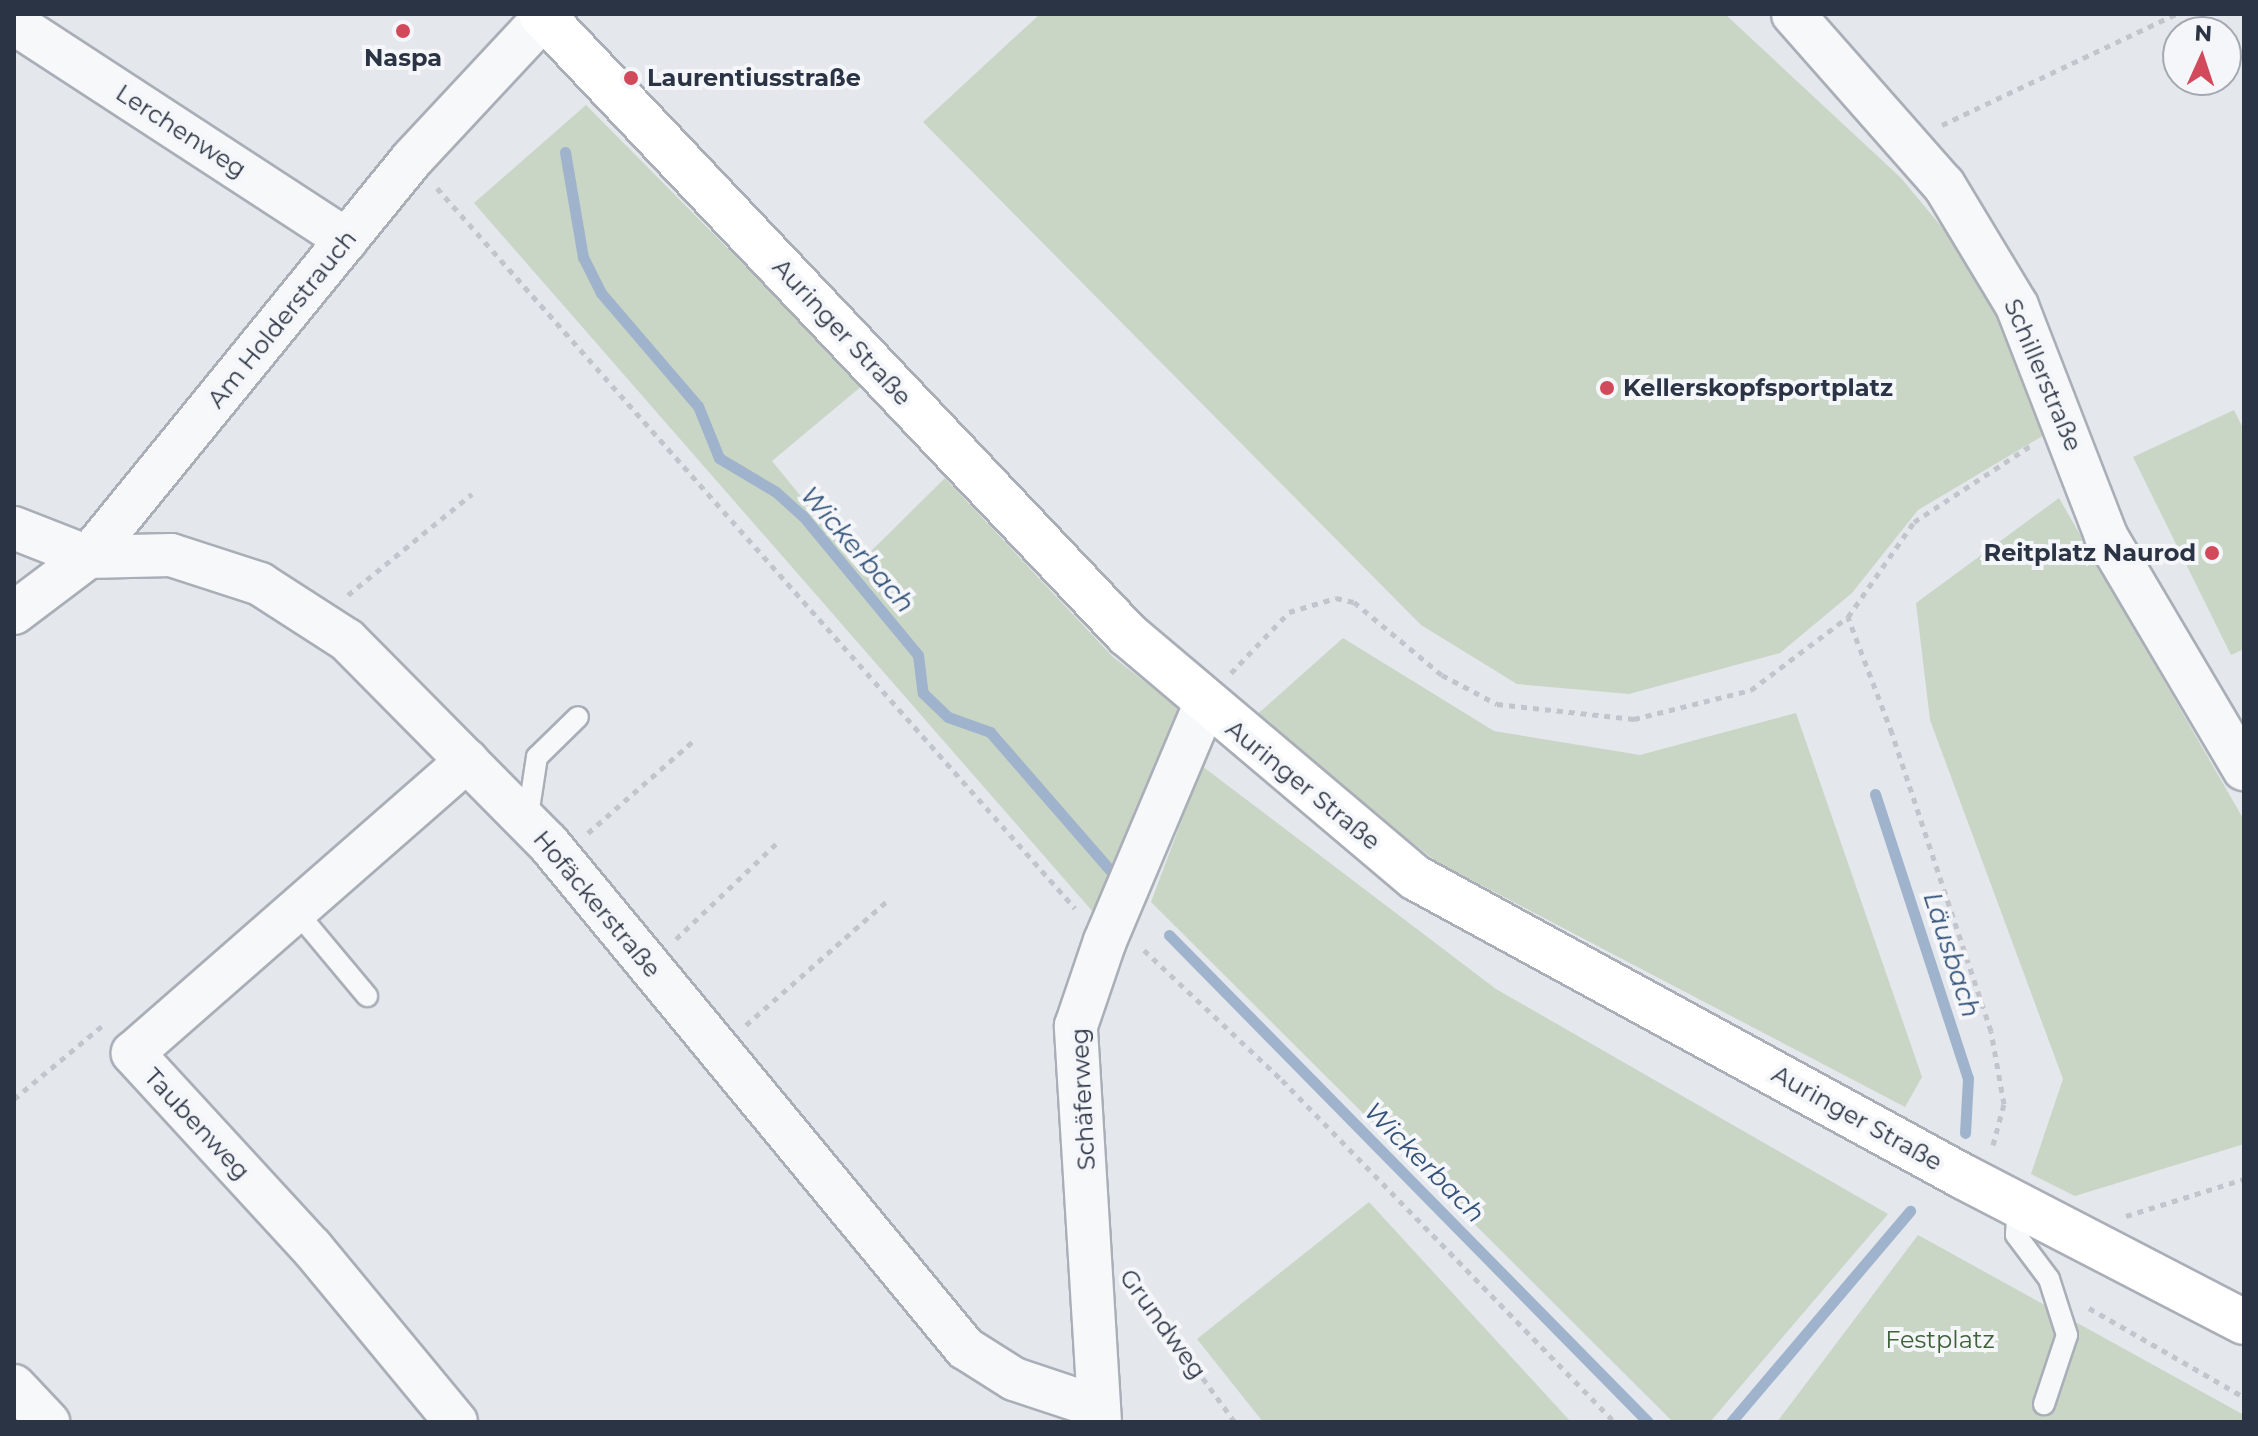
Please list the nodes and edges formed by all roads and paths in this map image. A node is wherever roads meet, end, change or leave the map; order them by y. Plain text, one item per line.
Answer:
1 (1793, 14) edge
2 (2176, 14) edge
3 (544, 15) edge
4 (14, 23) edge
5 (1905, 142) junction
6 (412, 159) junction
7 (347, 240) junction
8 (2064, 423) junction
9 (472, 494) dead end
10 (14, 528) edge
11 (88, 557) junction
12 (14, 613) edge
13 (1848, 617) junction
14 (316, 621) junction
15 (1205, 704) junction
16 (578, 717) dead end
17 (693, 741) dead end
18 (467, 761) junction
19 (2244, 769) edge
20 (527, 822) junction
21 (780, 840) dead end
22 (560, 858) junction
23 (887, 901) dead end
24 (296, 911) junction
25 (1109, 932) junction
26 (649, 965) junction
27 (367, 996) dead end
28 (101, 1025) dead end
29 (718, 1049) junction
30 (14, 1099) edge
31 (2244, 1179) edge
32 (2000, 1196) junction
33 (2071, 1233) junction
34 (1127, 1274) dead end
35 (2049, 1279) junction
36 (2244, 1322) edge
37 (14, 1386) edge
38 (2244, 1397) edge
39 (2044, 1404) dead end
40 (1099, 1415) edge
41 (48, 1422) edge
42 (456, 1422) edge
43 (1235, 1422) edge
44 (1615, 1422) edge

1 - 5 street, Schillerstraße
2 - 5 path
3 - 6 street, Am Holderstrauch
3 - 15 street, Auringer Straße
4 - 7 street, Lerchenweg
5 - 8 street, Schillerstraße
6 - 7 street, Am Holderstrauch
6 - 25 path
7 - 11 street, Am Holderstrauch
8 - 13 path
8 - 19 street, Schillerstraße
9 - 14 path
10 - 11 street, Hofäckerstraße
11 - 12 street, Am Holderstrauch
11 - 14 street, Hofäckerstraße
13 - 15 path
13 - 32 path
14 - 18 street, Hofäckerstraße
15 - 25 street, Schäferweg
15 - 32 street, Auringer Straße
16 - 20 lane
17 - 22 path
18 - 20 street, Hofäckerstraße
18 - 24 street, Taubenweg
20 - 22 street, Hofäckerstraße
21 - 26 path
22 - 26 street, Hofäckerstraße
23 - 29 path
24 - 27 lane
24 - 42 street, Taubenweg
25 - 40 street, Schäferweg
25 - 44 path
26 - 29 street, Hofäckerstraße
28 - 30 path
29 - 40 street, Hofäckerstraße
31 - 33 path
32 - 33 street, Auringer Straße
32 - 35 lane
33 - 36 street, Auringer Straße
34 - 43 path, Grundweg
35 - 38 path
35 - 39 lane
37 - 41 street

